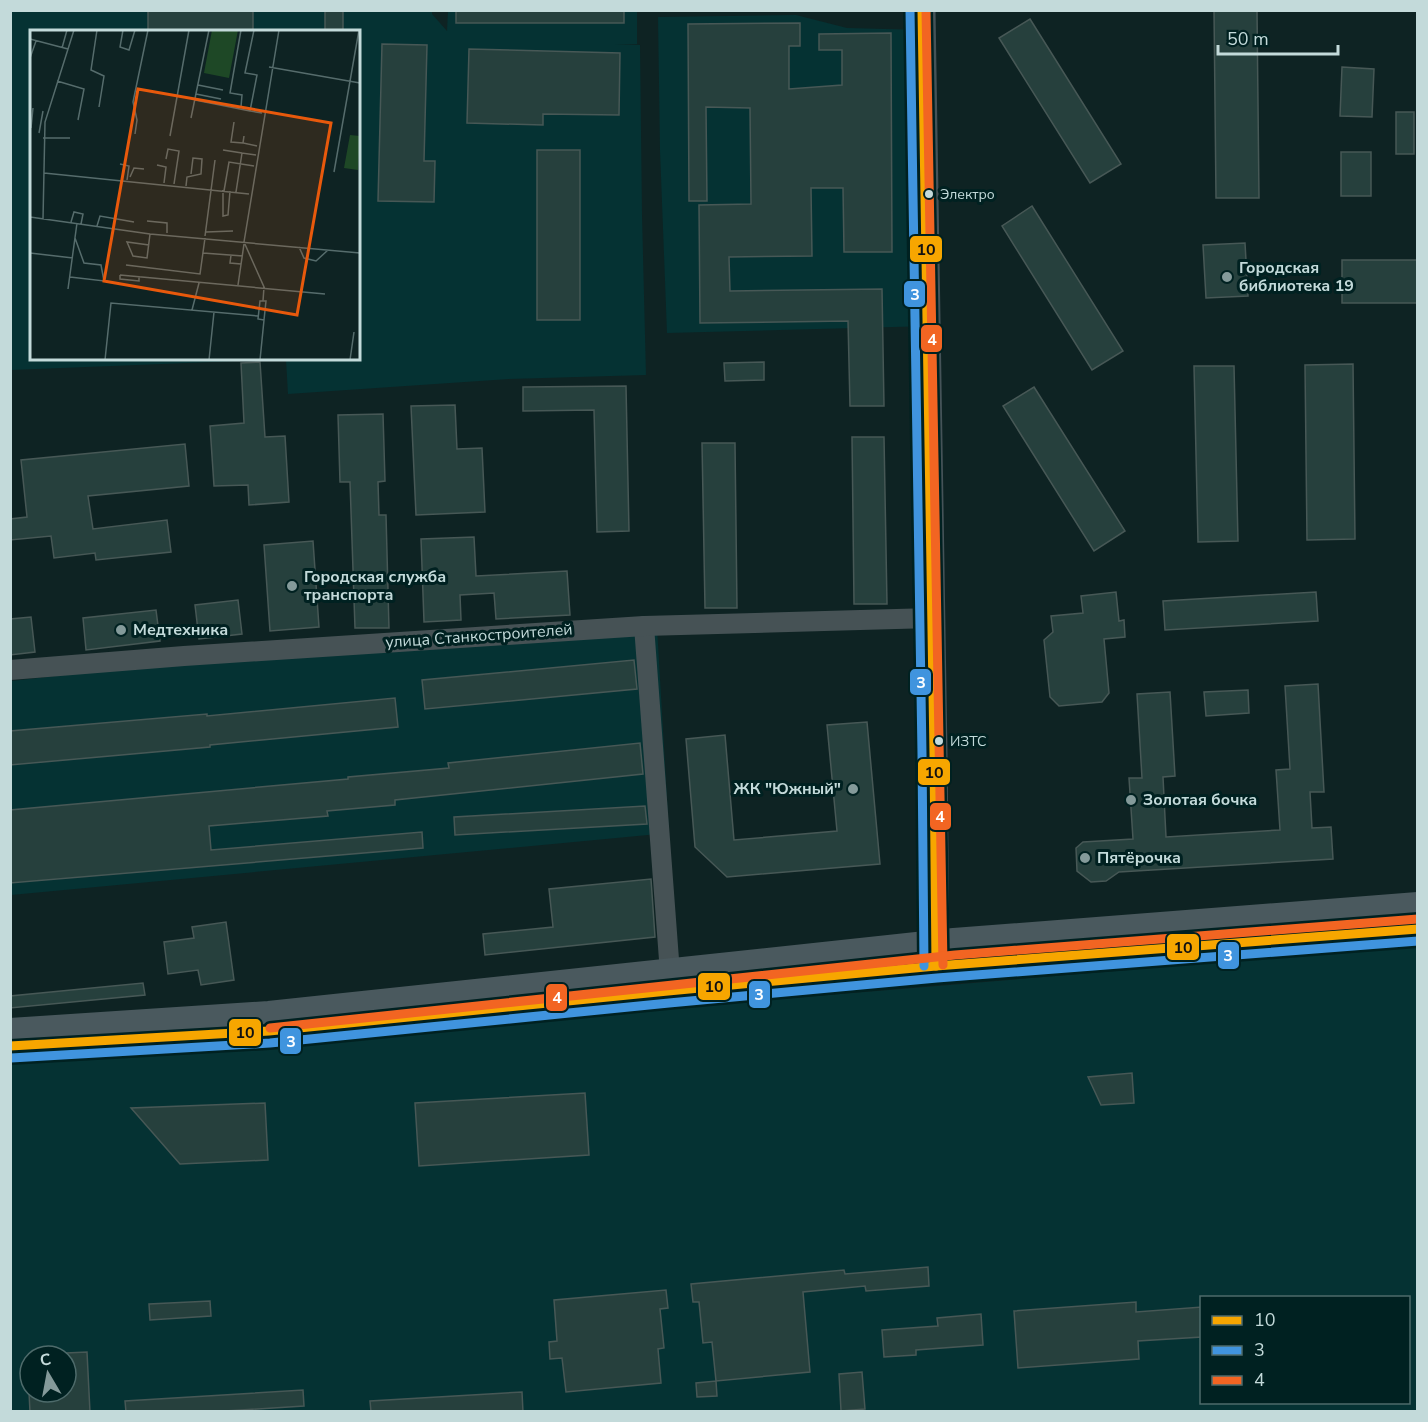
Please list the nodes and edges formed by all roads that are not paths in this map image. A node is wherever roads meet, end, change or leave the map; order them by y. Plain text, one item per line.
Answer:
1 (922, 10) edge
2 (938, 10) edge
3 (934, 259) junction
4 (940, 618) junction
5 (644, 626) junction
6 (10, 670) edge
7 (1418, 907) edge
8 (1418, 929) edge
9 (945, 955) junction
10 (670, 973) junction
11 (10, 1033) edge
12 (10, 1046) edge

1 - 3 main road
2 - 3 main road
3 - 4 main road
4 - 5 street, улица Станкостроителей
4 - 9 main road
5 - 6 street, улица Станкостроителей
5 - 10 street
7 - 9 main road
8 - 9 main road
9 - 10 main road
9 - 12 main road
10 - 11 main road

